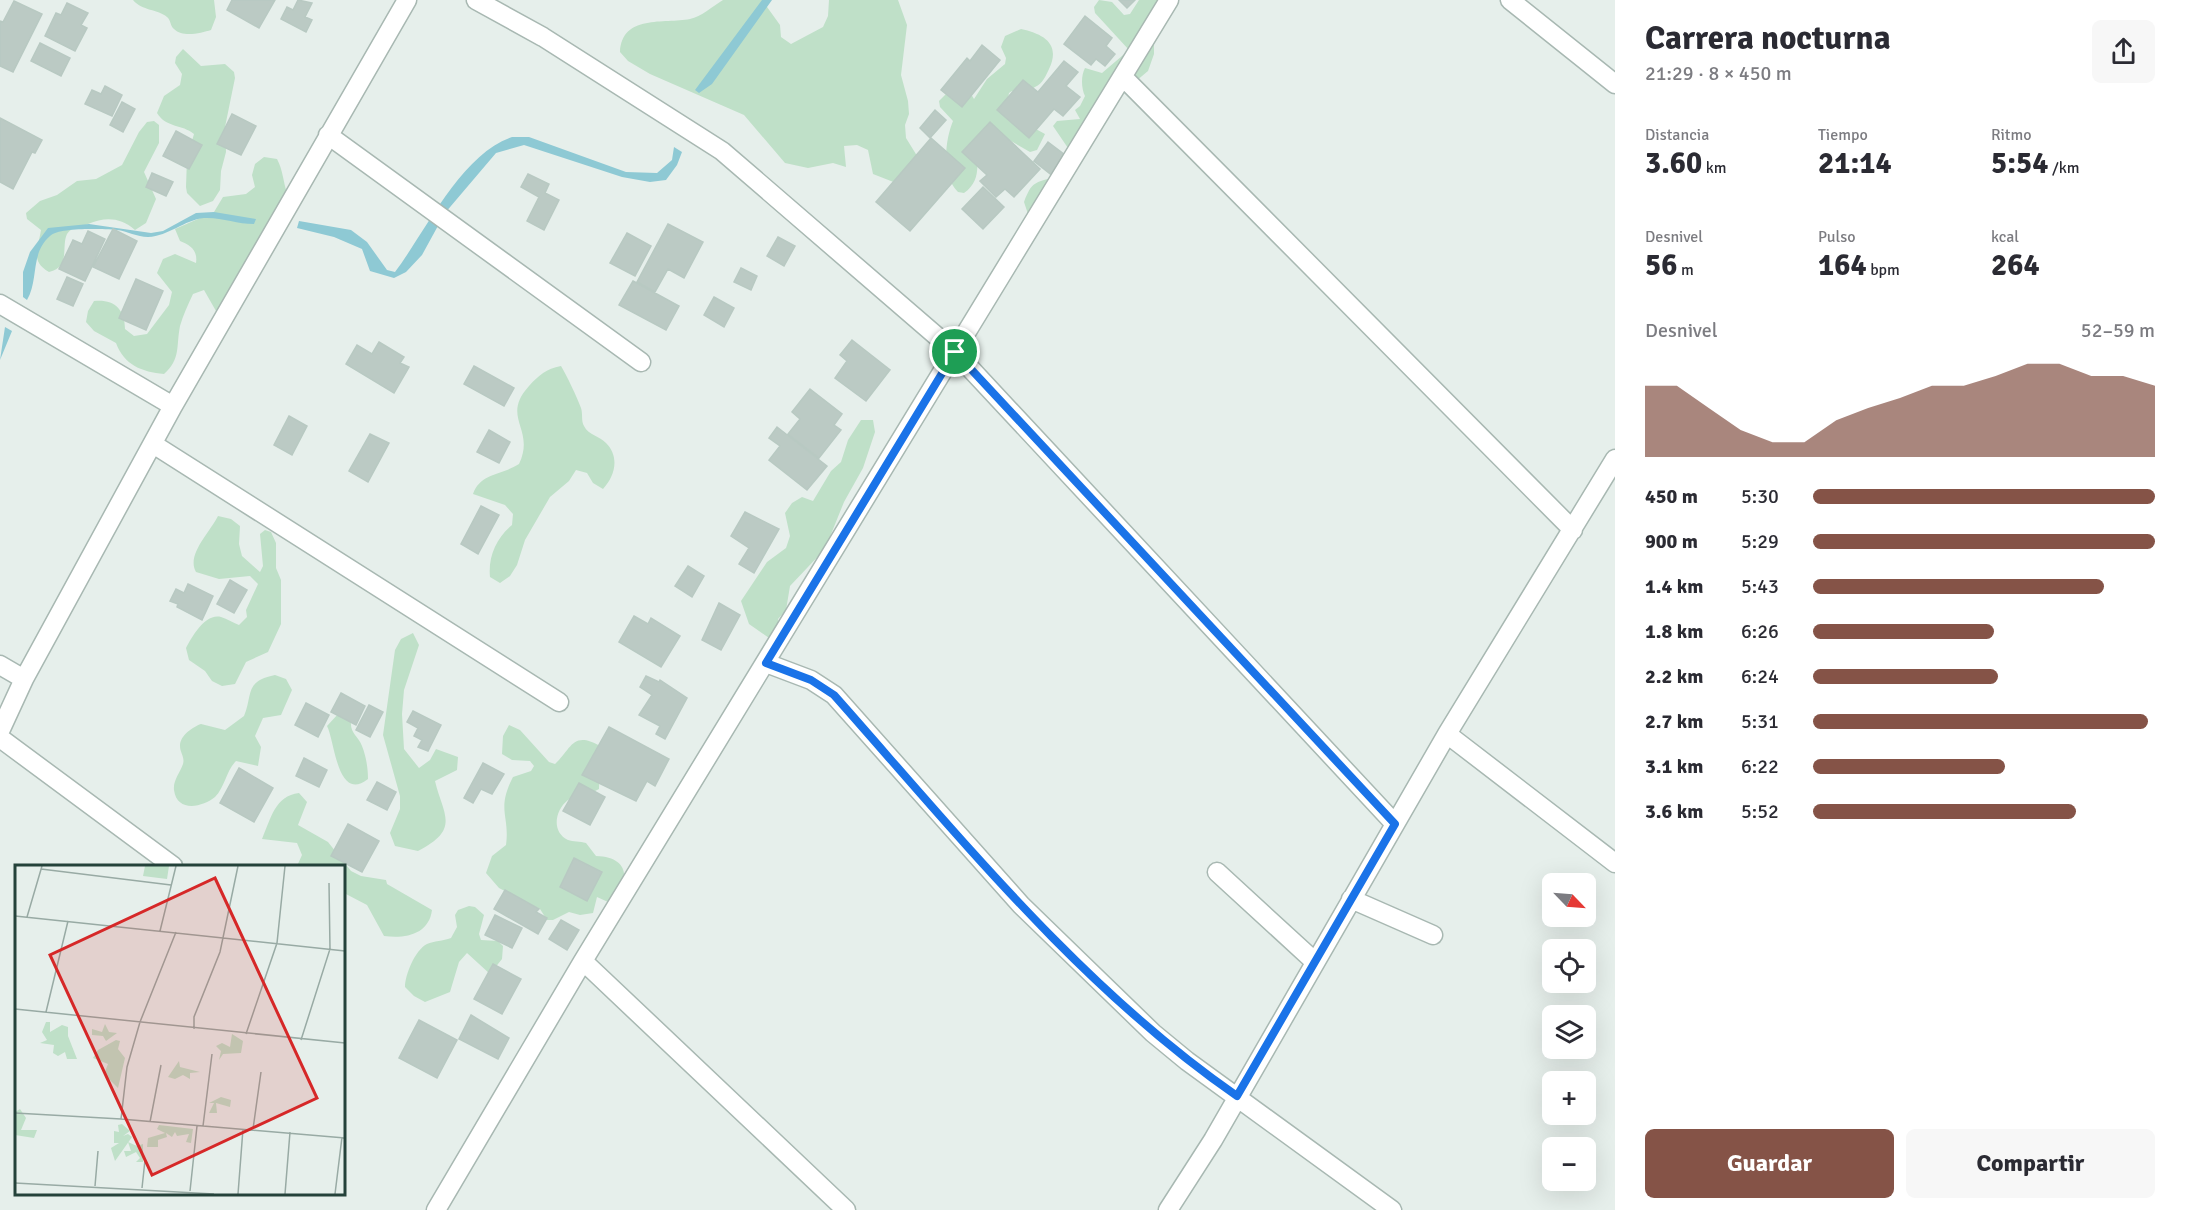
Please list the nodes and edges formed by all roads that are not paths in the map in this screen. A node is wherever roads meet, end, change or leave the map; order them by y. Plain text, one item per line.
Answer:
1 (407, 0) edge
2 (476, 0) edge
3 (1169, 0) edge
4 (1510, 0) edge
5 (1123, 77) junction
6 (1615, 84) edge
7 (328, 135) junction
8 (0, 304) edge
9 (955, 352) junction
10 (641, 362) dead end
11 (173, 406) junction
12 (153, 444) junction
13 (1615, 459) edge
14 (1573, 530) junction
15 (766, 663) junction
16 (0, 665) edge
17 (24, 679) junction
18 (559, 702) dead end
19 (0, 730) edge
20 (1447, 734) junction
21 (0, 738) edge
22 (1395, 824) junction
23 (1615, 863) edge
24 (170, 865) edge
25 (1217, 872) dead end
26 (1351, 899) junction
27 (1433, 935) dead end
28 (583, 961) junction
29 (1314, 961) junction
30 (1237, 1096) junction
31 (436, 1210) edge
32 (846, 1210) edge
33 (1168, 1210) edge
34 (1392, 1210) edge

1 - 7 street
2 - 9 street
3 - 5 street
4 - 6 street
5 - 9 street
5 - 14 street
7 - 10 street
7 - 11 street
8 - 11 street
9 - 15 street
9 - 22 street
11 - 12 street
12 - 17 street
12 - 18 street
13 - 14 street
14 - 20 street
15 - 28 street
15 - 30 street
16 - 17 street
17 - 19 street
20 - 22 street
20 - 23 street
21 - 24 street
22 - 26 street
25 - 29 street
26 - 27 street
26 - 29 street
28 - 31 street
28 - 32 street
29 - 30 street
30 - 33 street
30 - 34 street

